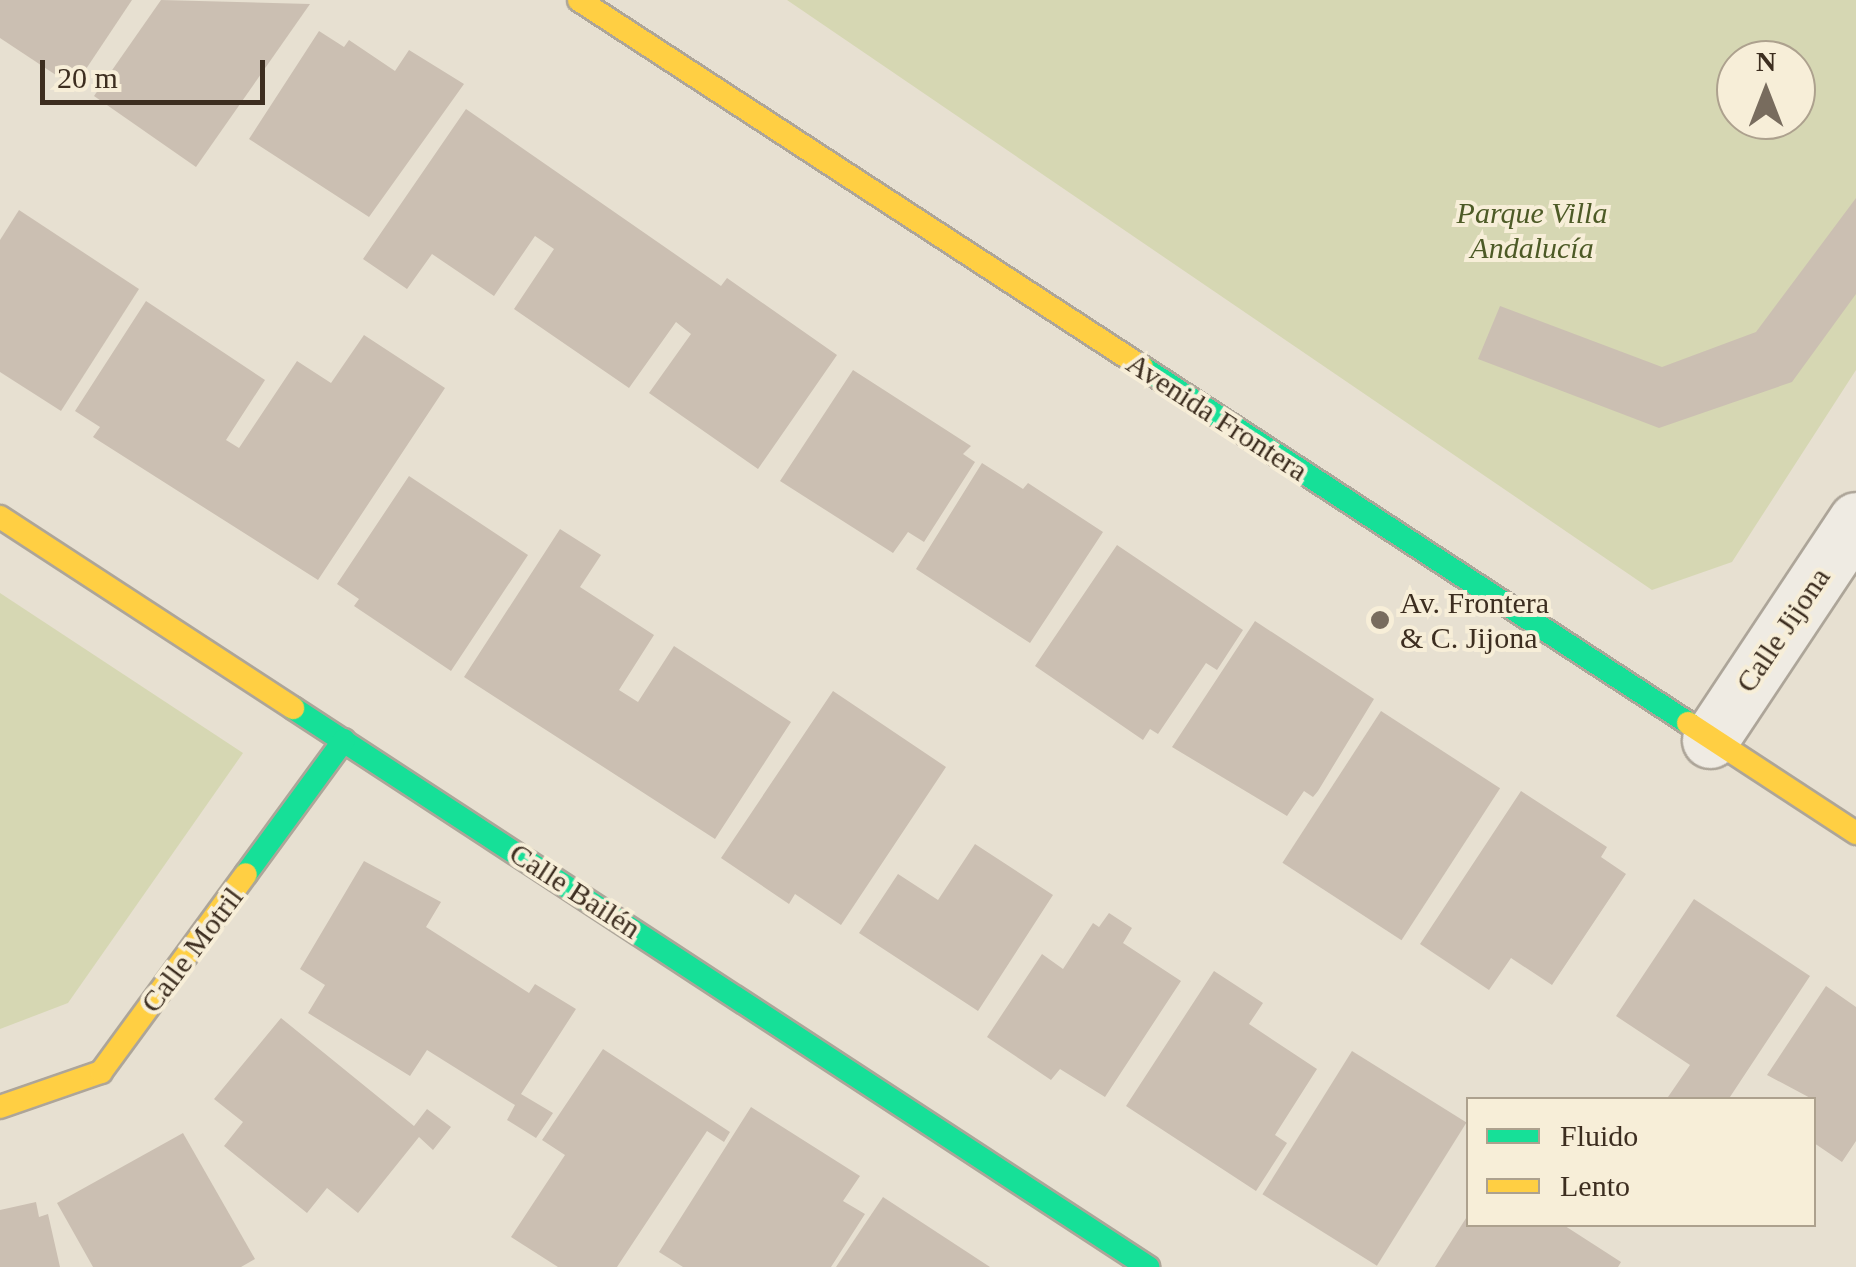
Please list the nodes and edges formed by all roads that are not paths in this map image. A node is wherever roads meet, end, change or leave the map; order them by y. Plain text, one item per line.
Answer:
1 (579, 0) edge
2 (0, 517) edge
3 (1856, 520) edge
4 (344, 740) junction
5 (1710, 740) junction
6 (1856, 833) edge
7 (0, 1107) edge
8 (1148, 1267) edge

1 - 5 street, Avenida Frontera
2 - 4 street, Calle Bailén
3 - 5 street, Calle Jijona
4 - 7 street, Calle Motril
4 - 8 street, Calle Bailén
5 - 6 street, Avenida Frontera

